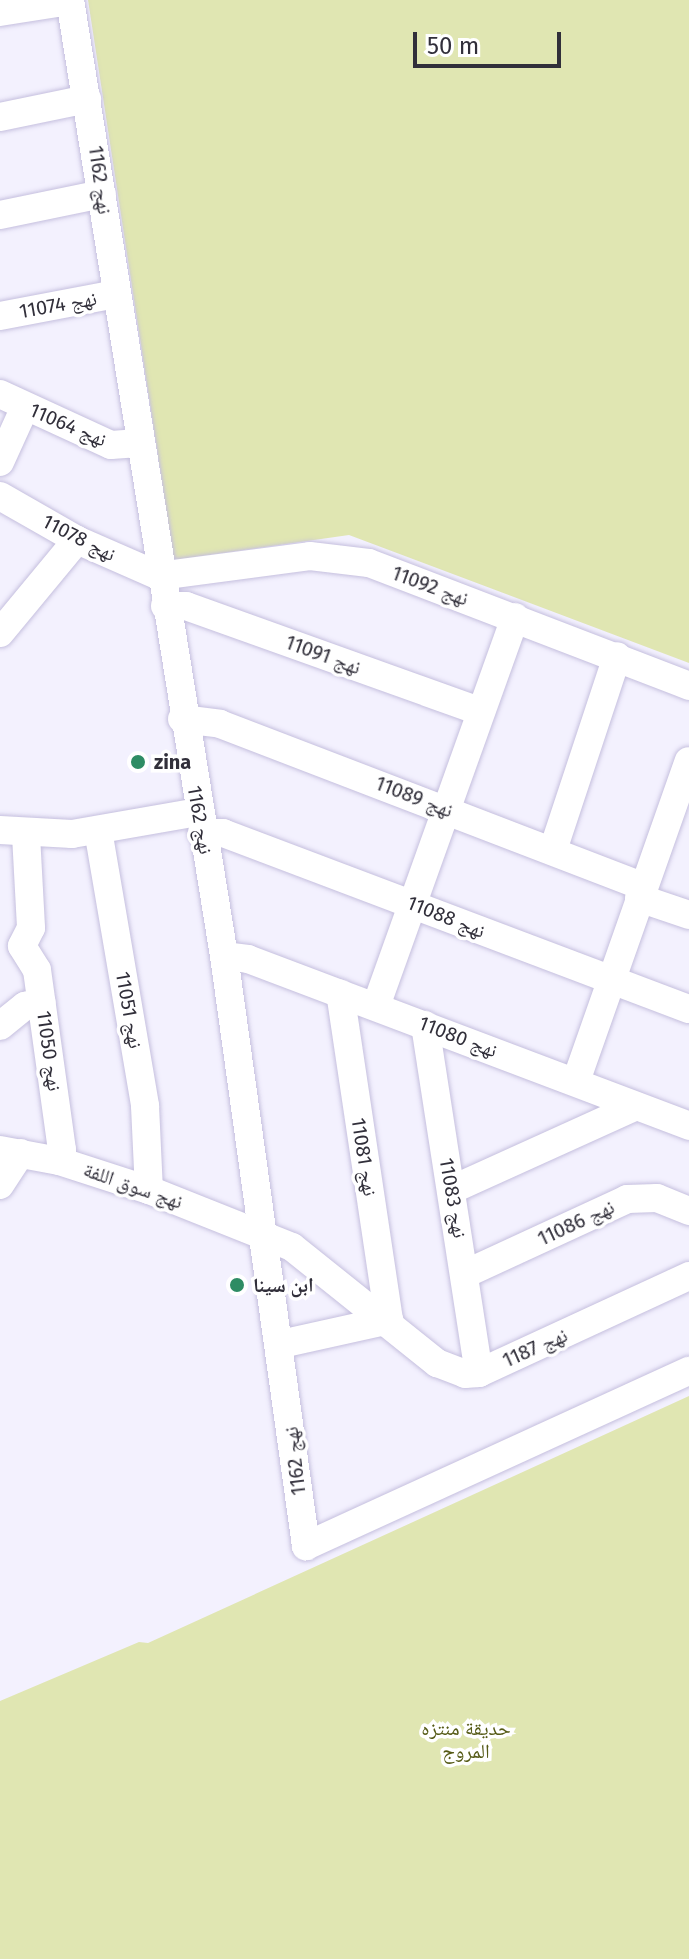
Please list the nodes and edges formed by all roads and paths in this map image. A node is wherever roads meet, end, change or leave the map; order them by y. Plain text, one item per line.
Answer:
1 (70, 1) edge
2 (0, 12) edge
3 (87, 99) junction
4 (0, 117) edge
5 (102, 194) junction
6 (0, 215) edge
7 (116, 294) junction
8 (0, 316) edge
9 (13, 400) edge
10 (139, 443) junction
11 (0, 462) edge
12 (0, 496) edge
13 (77, 540) junction
14 (159, 576) junction
15 (165, 606) junction
16 (515, 617) junction
17 (0, 633) edge
18 (617, 656) junction
19 (689, 686) edge
20 (479, 711) junction
21 (182, 719) junction
22 (689, 761) edge
23 (684, 798) edge
24 (446, 809) junction
25 (200, 822) junction
26 (98, 830) junction
27 (13, 833) edge
28 (553, 850) junction
29 (641, 893) junction
30 (414, 904) junction
31 (689, 915) edge
32 (11, 941) edge
33 (224, 956) junction
34 (607, 982) junction
35 (340, 994) junction
36 (42, 1002) junction
37 (376, 1006) junction
38 (689, 1009) edge
39 (425, 1025) junction
40 (0, 1026) edge
41 (576, 1081) junction
42 (636, 1106) junction
43 (689, 1126) edge
44 (10, 1151) edge
45 (59, 1161) junction
46 (0, 1185) edge
47 (149, 1190) junction
48 (451, 1190) junction
49 (689, 1211) edge
50 (262, 1234) junction
51 (465, 1274) junction
52 (689, 1276) edge
53 (389, 1320) junction
54 (281, 1344) junction
55 (689, 1371) edge
56 (479, 1373) junction

1 - 2 street
1 - 3 street, نهج 1162
3 - 4 street
3 - 5 street, نهج 1162
5 - 6 street
5 - 7 street, نهج 1162
7 - 8 street, نهج 11074
7 - 10 street, نهج 1162
9 - 10 street, نهج 11064
9 - 11 street
10 - 14 street, نهج 1162
12 - 13 street, نهج 11078
13 - 14 street, نهج 11078
13 - 17 street
14 - 15 street, نهج 1162
14 - 16 street, نهج 11092
15 - 20 street, نهج 11091
15 - 21 street, نهج 1162
16 - 18 street, نهج 11092
16 - 20 street
18 - 19 street, نهج 11092
18 - 28 street
20 - 24 street
21 - 24 street, نهج 11089
21 - 25 street, نهج 1162
22 - 23 street
23 - 29 street
24 - 28 street, نهج 11089
24 - 30 street
25 - 26 street, نهج 11088
25 - 30 street, نهج 11088
25 - 33 street, نهج 1162
26 - 27 street, نهج 11088
26 - 47 street, نهج 11051
27 - 32 street, نهج 11050
28 - 29 street, نهج 11089
29 - 31 street, نهج 11089
29 - 34 street
30 - 34 street, نهج 11088
30 - 37 street
32 - 36 street, نهج 11050
33 - 35 street, نهج 11080
33 - 50 street, نهج 1162
34 - 38 street, نهج 11088
34 - 41 street
35 - 37 street, نهج 11080
35 - 53 street, نهج 11081
36 - 40 street
36 - 45 street, نهج 11050
37 - 39 street, نهج 11080
39 - 41 street, نهج 11080
39 - 48 street, نهج 11083
41 - 42 street, نهج 11080
42 - 43 street, نهج 11080
42 - 48 street
44 - 45 street, نهج سوق اللفة
44 - 46 street
45 - 47 street, نهج سوق اللفة
47 - 50 street, نهج سوق اللفة
48 - 51 street, نهج 11083
49 - 51 street, نهج 11086
50 - 53 street, نهج 1187
50 - 54 street, نهج 1162
51 - 56 street, نهج 11083
52 - 56 street, نهج 1187
53 - 54 street
53 - 56 street, نهج 1187
54 - 55 street, نهج 1162

